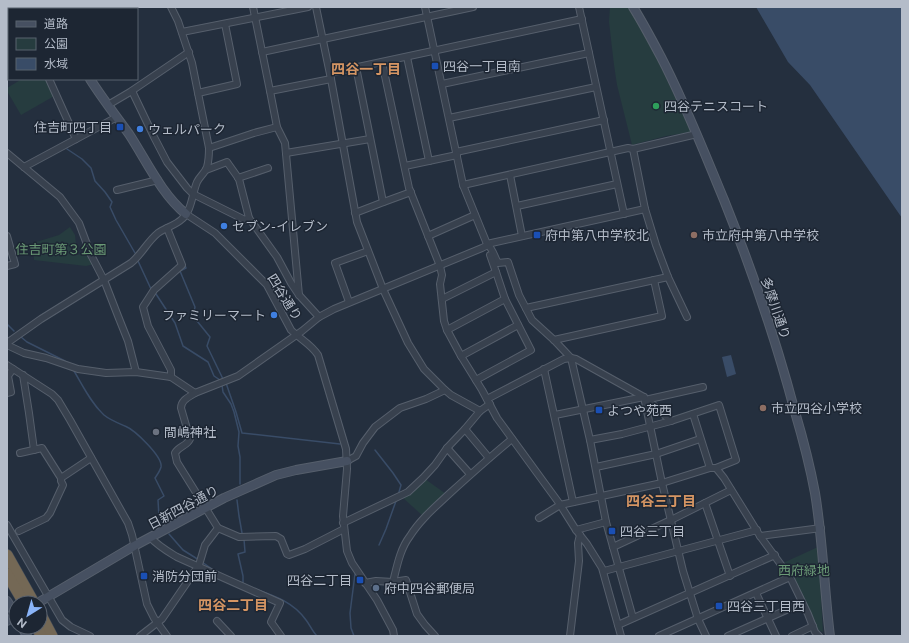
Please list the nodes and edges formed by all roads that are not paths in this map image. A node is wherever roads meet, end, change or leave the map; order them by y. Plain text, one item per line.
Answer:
1 (171, 7) edge
2 (253, 7) edge
3 (308, 7) edge
4 (316, 7) edge
5 (425, 7) edge
6 (473, 7) edge
7 (580, 7) edge
8 (633, 7) edge
9 (427, 17) junction
10 (255, 18) junction
11 (582, 19) junction
12 (225, 24) junction
13 (182, 32) junction
14 (322, 39) junction
15 (434, 50) junction
16 (189, 52) junction
17 (262, 52) junction
18 (589, 52) junction
19 (407, 57) junction
20 (382, 62) junction
21 (356, 68) junction
22 (330, 76) junction
23 (49, 80) edge
24 (91, 80) edge
25 (442, 84) junction
26 (596, 87) junction
27 (270, 90) junction
28 (132, 91) junction
29 (198, 93) junction
30 (108, 104) junction
31 (117, 117) junction
32 (449, 118) junction
33 (604, 120) junction
34 (277, 127) junction
35 (697, 134) junction
36 (76, 139) junction
37 (370, 139) junction
38 (343, 144) junction
39 (209, 148) junction
40 (633, 149) junction
41 (610, 152) junction
42 (7, 153) edge
43 (286, 153) junction
44 (456, 153) junction
45 (429, 161) junction
46 (24, 166) junction
47 (405, 166) junction
48 (268, 168) dead end
49 (206, 170) junction
50 (510, 175) junction
51 (238, 178) junction
52 (158, 180) junction
53 (617, 184) junction
54 (463, 185) junction
55 (117, 190) dead end
56 (411, 192) junction
57 (193, 194) junction
58 (383, 202) junction
59 (517, 206) junction
60 (645, 209) junction
61 (355, 213) junction
62 (186, 214) junction
63 (624, 214) junction
64 (475, 216) junction
65 (248, 218) junction
66 (167, 228) junction
67 (7, 236) edge
68 (428, 236) junction
69 (522, 236) junction
70 (487, 245) junction
71 (368, 251) junction
72 (7, 266) edge
73 (440, 266) junction
74 (496, 272) junction
75 (668, 277) junction
76 (104, 280) junction
77 (654, 280) junction
78 (383, 289) junction
79 (299, 295) junction
80 (442, 299) junction
81 (504, 299) junction
82 (349, 302) junction
83 (526, 308) junction
84 (319, 317) junction
85 (687, 317) dead end
86 (518, 325) junction
87 (447, 330) junction
88 (297, 335) junction
89 (554, 340) junction
90 (7, 344) edge
91 (460, 356) junction
92 (571, 358) junction
93 (7, 365) edge
94 (544, 369) junction
95 (13, 370) junction
96 (136, 372) junction
97 (23, 375) junction
98 (171, 377) junction
99 (476, 380) junction
100 (703, 387) dead end
101 (445, 390) junction
102 (7, 393) edge
103 (195, 393) junction
104 (645, 398) junction
105 (488, 402) junction
106 (583, 409) junction
107 (480, 411) junction
108 (693, 414) junction
109 (555, 415) junction
110 (671, 421) junction
111 (651, 427) junction
112 (465, 429) junction
113 (512, 439) junction
114 (700, 439) junction
115 (590, 440) junction
116 (447, 448) junction
117 (34, 450) junction
118 (20, 453) dead end
119 (656, 454) junction
120 (91, 458) junction
121 (489, 458) junction
122 (347, 461) junction
123 (596, 467) junction
124 (713, 468) junction
125 (470, 474) junction
126 (61, 478) junction
127 (662, 483) junction
128 (731, 490) junction
129 (601, 496) junction
130 (573, 502) junction
131 (705, 503) junction
132 (560, 504) junction
133 (205, 508) junction
134 (539, 518) dead end
135 (671, 520) junction
136 (606, 522) junction
137 (7, 525) edge
138 (344, 526) junction
139 (218, 528) junction
140 (821, 528) junction
141 (19, 531) dead end
142 (578, 532) junction
143 (759, 533) junction
144 (150, 537) junction
145 (717, 541) junction
146 (134, 546) junction
147 (613, 547) junction
148 (679, 551) junction
149 (7, 555) edge
150 (775, 555) junction
151 (199, 566) junction
152 (619, 567) junction
153 (604, 571) junction
154 (7, 574) edge
155 (730, 576) junction
156 (790, 577) junction
157 (365, 582) junction
158 (393, 582) junction
159 (690, 593) junction
160 (756, 593) junction
161 (19, 595) edge
162 (37, 595) edge
163 (40, 595) edge
164 (48, 596) edge
165 (802, 603) junction
166 (48, 607) edge
167 (633, 618) junction
168 (768, 618) junction
169 (698, 619) junction
170 (217, 621) dead end
171 (157, 623) junction
172 (618, 625) junction
173 (813, 626) junction
174 (90, 636) edge
175 (140, 636) edge
176 (167, 636) edge
177 (231, 636) edge
178 (281, 636) edge
179 (394, 636) edge
180 (435, 636) edge
181 (570, 636) edge
182 (622, 636) edge
183 (659, 636) edge
184 (706, 636) edge
185 (728, 636) edge
186 (776, 636) edge
187 (792, 636) edge
188 (819, 636) edge
189 (830, 636) edge

1 - 13 street
2 - 10 street
3 - 10 street
4 - 14 street
5 - 9 street
6 - 9 street
7 - 11 street
8 - 35 street, 多摩川通り
9 - 14 street
9 - 15 street
10 - 12 street
10 - 17 street
11 - 15 street
11 - 18 street
12 - 13 street
12 - 29 street
13 - 16 street
14 - 17 street
14 - 22 street
15 - 19 street
15 - 25 street
16 - 28 street
16 - 29 street
17 - 27 street
18 - 25 street
18 - 26 street
19 - 20 street
19 - 45 street
20 - 21 street
20 - 47 street
21 - 22 street
21 - 37 street
22 - 27 street
22 - 38 street
23 - 36 street
24 - 30 street, 四谷通り
25 - 32 street
26 - 32 street
26 - 33 street
27 - 34 street
28 - 30 street
28 - 57 street
29 - 39 street
30 - 31 street, 四谷通り
31 - 36 street
31 - 52 street, 四谷通り
32 - 44 street
33 - 41 street
33 - 44 street
34 - 39 street
34 - 43 street
35 - 40 street
35 - 140 street, 多摩川通り
36 - 46 street
37 - 38 street
37 - 58 street
38 - 43 street
38 - 61 street
39 - 49 street
40 - 41 street
40 - 60 street
41 - 50 street
41 - 53 street
42 - 46 street
43 - 79 street
44 - 45 street
44 - 54 street
45 - 47 street
46 - 76 street
47 - 56 street
48 - 51 street
49 - 51 street
49 - 57 street
50 - 54 street
50 - 59 street
51 - 65 street
52 - 55 street
52 - 62 street, 四谷通り
53 - 59 street
53 - 63 street
54 - 64 street
56 - 58 street
56 - 68 street
57 - 62 street
57 - 65 street
58 - 61 street
59 - 69 street
60 - 63 street
60 - 75 street
61 - 71 street
62 - 66 street
62 - 88 street, 四谷通り
63 - 69 street
64 - 68 street
64 - 70 street
65 - 79 street
66 - 76 street
66 - 98 street
67 - 72 street
68 - 73 street
69 - 70 street
70 - 73 street
70 - 74 street
70 - 83 street
71 - 78 street
71 - 82 street
73 - 78 street
73 - 80 street
74 - 80 street
74 - 81 street
75 - 77 street
75 - 85 street
76 - 90 street
76 - 96 street
77 - 83 street
77 - 89 street
78 - 82 street
78 - 101 street
79 - 84 street
80 - 87 street
81 - 86 street
81 - 87 street
82 - 84 street
83 - 89 street
84 - 88 street
86 - 91 street
86 - 99 street
87 - 91 street
88 - 103 street
88 - 122 street, 四谷通り
89 - 92 street
90 - 96 street
91 - 99 street
92 - 94 street
92 - 104 street
92 - 106 street
93 - 95 street
94 - 105 street
94 - 109 street
95 - 97 street
95 - 102 street
96 - 98 street
97 - 117 street
97 - 120 street
98 - 103 street
99 - 105 street
100 - 104 street
101 - 107 street
101 - 122 street
103 - 133 street
104 - 106 street
104 - 110 street
104 - 111 street
105 - 107 street
105 - 113 street
106 - 109 street
106 - 115 street
107 - 112 street
108 - 110 street
108 - 114 street
108 - 124 street
109 - 130 street
110 - 111 street
111 - 115 street
111 - 119 street
112 - 116 street
112 - 121 street
113 - 121 street
113 - 132 street
114 - 119 street
114 - 124 street
115 - 123 street
116 - 125 street
116 - 138 street
117 - 118 street
117 - 126 street
119 - 123 street
119 - 127 street
120 - 126 street
120 - 146 street
121 - 125 street
122 - 133 street, 日新四谷通り
122 - 138 street, 四谷通り
123 - 129 street
124 - 127 street
124 - 128 street
125 - 158 street
126 - 141 street
127 - 129 street
127 - 135 street
128 - 131 street
128 - 143 street
129 - 130 street
129 - 136 street
130 - 132 street
131 - 135 street
131 - 145 street
132 - 134 street
132 - 142 street
133 - 139 street
133 - 144 street, 日新四谷通り
135 - 147 street
135 - 148 street
136 - 142 street
136 - 147 street
137 - 163 street
138 - 139 street
138 - 157 street, 四谷通り
139 - 151 street
140 - 143 street
140 - 189 street, 多摩川通り
142 - 153 street
142 - 181 street
143 - 145 street
143 - 150 street
144 - 146 street, 日新四谷通り
144 - 151 street
145 - 148 street
145 - 155 street
146 - 164 street, 日新四谷通り
146 - 171 street
147 - 152 street
148 - 152 street
148 - 159 street
149 - 162 highway
150 - 155 street
150 - 156 street
151 - 171 street
151 - 178 street
152 - 153 street
152 - 167 street
153 - 172 street
154 - 161 highway
155 - 159 street
156 - 160 street
156 - 165 street
157 - 158 street
157 - 179 street, 四谷通り
158 - 180 street
159 - 167 street
159 - 169 street
160 - 168 street
160 - 169 street
165 - 168 street
165 - 173 street
166 - 174 street
167 - 172 street
168 - 185 street
168 - 186 street
169 - 183 street
169 - 184 street
170 - 177 street
171 - 175 street
171 - 176 street
172 - 182 street
173 - 187 street
173 - 188 street

